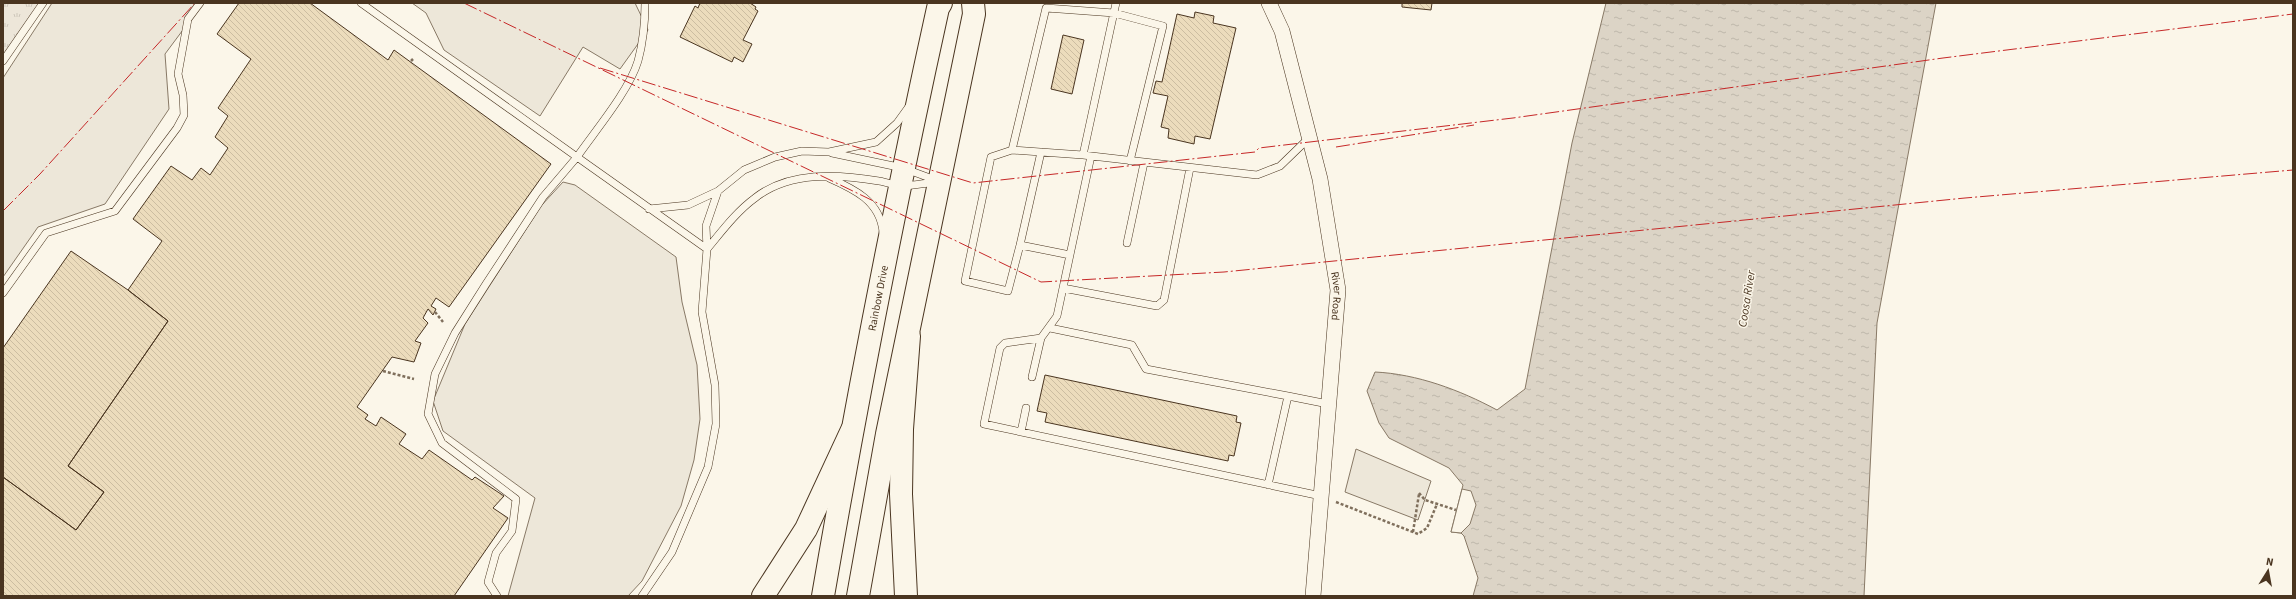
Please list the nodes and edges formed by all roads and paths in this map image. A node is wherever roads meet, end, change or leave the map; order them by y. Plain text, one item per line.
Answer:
1 (43, 3) edge
2 (200, 3) edge
3 (362, 3) edge
4 (645, 3) edge
5 (941, 3) edge
6 (973, 3) edge
7 (1116, 3) edge
8 (1269, 3) edge
9 (1114, 13) junction
10 (3, 61) edge
11 (918, 94) junction
12 (1310, 137) junction
13 (1012, 150) junction
14 (830, 152) junction
15 (1042, 152) junction
16 (1083, 155) junction
17 (1091, 156) junction
18 (577, 157) junction
19 (1130, 161) junction
20 (1144, 162) junction
21 (1190, 168) junction
22 (825, 177) junction
23 (901, 177) junction
24 (940, 182) junction
25 (718, 191) junction
26 (649, 209) junction
27 (1127, 243) dead end
28 (1020, 245) junction
29 (707, 249) junction
30 (1070, 255) junction
31 (886, 256) junction
32 (1064, 288) junction
33 (3, 293) edge
34 (434, 312) dead end
35 (443, 322) dead end
36 (1050, 328) junction
37 (909, 336) junction
38 (1041, 338) junction
39 (383, 371) dead end
40 (1032, 377) dead end
41 (414, 379) dead end
42 (1288, 396) junction
43 (1328, 404) junction
44 (1026, 408) dead end
45 (852, 430) junction
46 (1021, 432) junction
47 (1268, 485) junction
48 (1321, 496) junction
49 (1437, 504) junction
50 (1456, 510) dead end
51 (1413, 532) junction
52 (498, 596) edge
53 (642, 596) edge
54 (763, 596) edge
55 (823, 596) edge
56 (858, 596) edge
57 (906, 596) edge
58 (1312, 596) edge

1 - 10 lane
2 - 33 lane
3 - 18 lane
4 - 18 lane
5 - 11 main road, Rainbow Drive
6 - 24 main road
7 - 9 lane
8 - 12 street, River Road
9 - 13 lane
9 - 16 lane
9 - 19 lane
11 - 14 lane
11 - 23 main road, Rainbow Drive
12 - 21 lane
12 - 43 street, River Road
13 - 15 lane
13 - 28 lane
14 - 23 lane
14 - 25 lane
15 - 16 lane
15 - 28 lane
16 - 17 lane
17 - 19 lane
17 - 30 lane
18 - 26 lane
18 - 52 lane
19 - 20 lane
20 - 21 lane
20 - 27 lane
21 - 32 lane
22 - 23 lane
22 - 29 lane
22 - 31 lane
23 - 24 lane
23 - 24 lane
23 - 31 main road, Rainbow Drive
24 - 37 main road
25 - 26 lane
25 - 29 lane
26 - 29 lane
28 - 30 lane
29 - 53 lane
30 - 32 lane
31 - 45 main road, Rainbow Drive
32 - 36 lane
34 - 35 path
36 - 38 lane
36 - 42 lane
37 - 56 main road
37 - 57 main road
38 - 40 lane
38 - 46 lane
39 - 41 path
42 - 43 lane
42 - 47 lane
43 - 48 street, River Road
44 - 46 lane
45 - 54 main road
45 - 55 main road, Rainbow Drive
46 - 47 lane
47 - 48 lane
48 - 51 path
48 - 58 street, River Road
49 - 50 path
49 - 51 path
49 - 51 path

